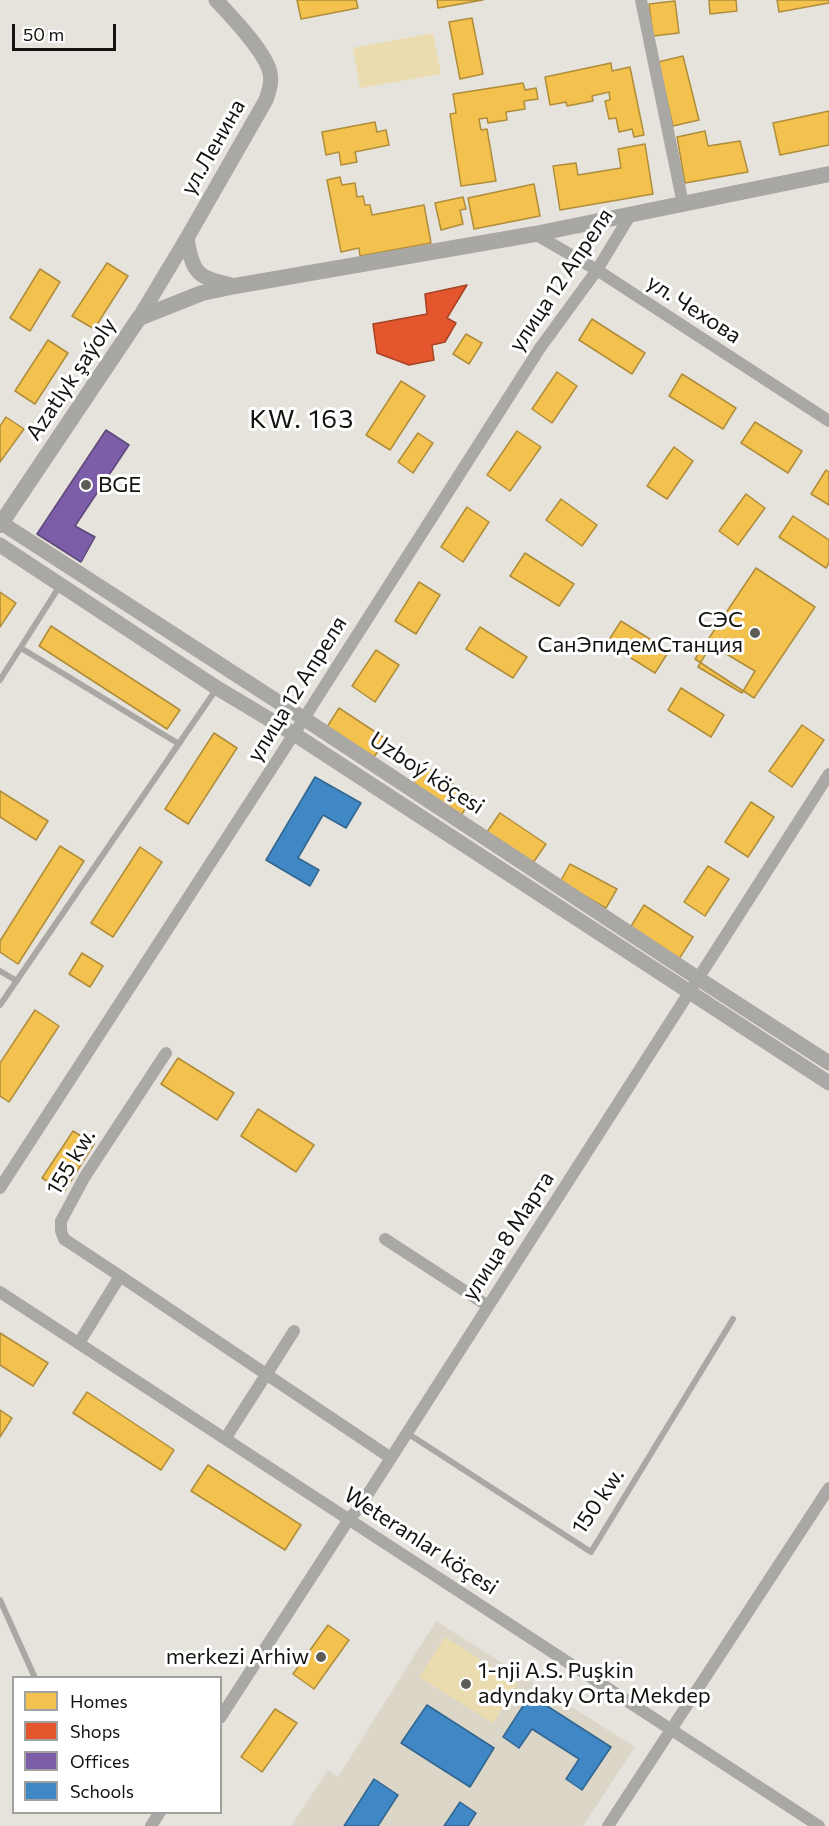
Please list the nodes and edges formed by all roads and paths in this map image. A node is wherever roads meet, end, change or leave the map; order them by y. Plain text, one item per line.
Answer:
1 (216, 0) edge
2 (641, 0) edge
3 (829, 174) edge
4 (682, 204) junction
5 (631, 214) junction
6 (535, 234) junction
7 (187, 238) junction
8 (597, 270) junction
9 (235, 286) junction
10 (139, 318) junction
11 (829, 421) edge
12 (0, 523) edge
13 (0, 545) edge
14 (61, 584) junction
15 (21, 648) junction
16 (0, 680) edge
17 (217, 688) junction
18 (303, 718) junction
19 (294, 734) junction
20 (179, 744) junction
21 (829, 774) edge
22 (0, 971) edge
23 (17, 981) junction
24 (694, 986) junction
25 (0, 1005) edge
26 (166, 1053) dead end
27 (829, 1063) edge
28 (829, 1083) edge
29 (0, 1188) edge
30 (385, 1239) dead end
31 (120, 1276) junction
32 (0, 1292) edge
33 (488, 1306) junction
34 (733, 1320) dead end
35 (294, 1331) dead end
36 (79, 1343) junction
37 (267, 1373) junction
38 (407, 1433) junction
39 (225, 1439) junction
40 (391, 1458) junction
41 (829, 1488) edge
42 (348, 1519) junction
43 (0, 1600) edge
44 (35, 1676) edge
45 (222, 1715) edge
46 (670, 1729) junction
47 (608, 1826) edge
48 (819, 1826) edge

1 - 7 street, ул.Ленина
2 - 4 street
3 - 4 main road
4 - 5 main road
5 - 6 main road
5 - 8 street, улица 12 Апреля
6 - 8 street, ул. Чехова
6 - 9 main road
7 - 9 street
7 - 10 street, ул.Ленина
8 - 11 street, ул. Чехова
8 - 18 street, улица 12 Апреля
9 - 10 main road
10 - 12 main road, Azatlyk şaýoly
12 - 18 street, Uzboý köçesi
13 - 14 street, Uzboý köçesi
14 - 15 lane
14 - 17 street, Uzboý köçesi
15 - 16 lane
15 - 20 lane
17 - 19 street, Uzboý köçesi
17 - 20 lane
18 - 19 street, улица 12 Апреля
18 - 24 street, Uzboý köçesi
19 - 24 street, Uzboý köçesi
19 - 29 street, улица 12 Апреля
20 - 23 lane
21 - 24 street, улица 8 Марта
22 - 23 lane
23 - 25 lane
24 - 27 street, Uzboý köçesi
24 - 28 street, Uzboý köçesi
24 - 33 street, улица 8 Марта
26 - 31 street, 155 kw.
30 - 33 street
31 - 36 street
31 - 37 street, 155 kw.
32 - 36 street, Weteranlar köçesi
33 - 38 street, улица 8 Марта
34 - 38 lane, 150 kw.
35 - 37 street
36 - 39 street, Weteranlar köçesi
37 - 39 street
37 - 40 street, 155 kw.
38 - 40 street, улица 8 Марта
39 - 42 street, Weteranlar köçesi
40 - 42 street, улица 8 Марта
41 - 46 street
42 - 45 street, улица 8 Марта
42 - 46 street, Weteranlar köçesi
43 - 44 lane
46 - 47 street
46 - 48 street, Weteranlar köçesi

